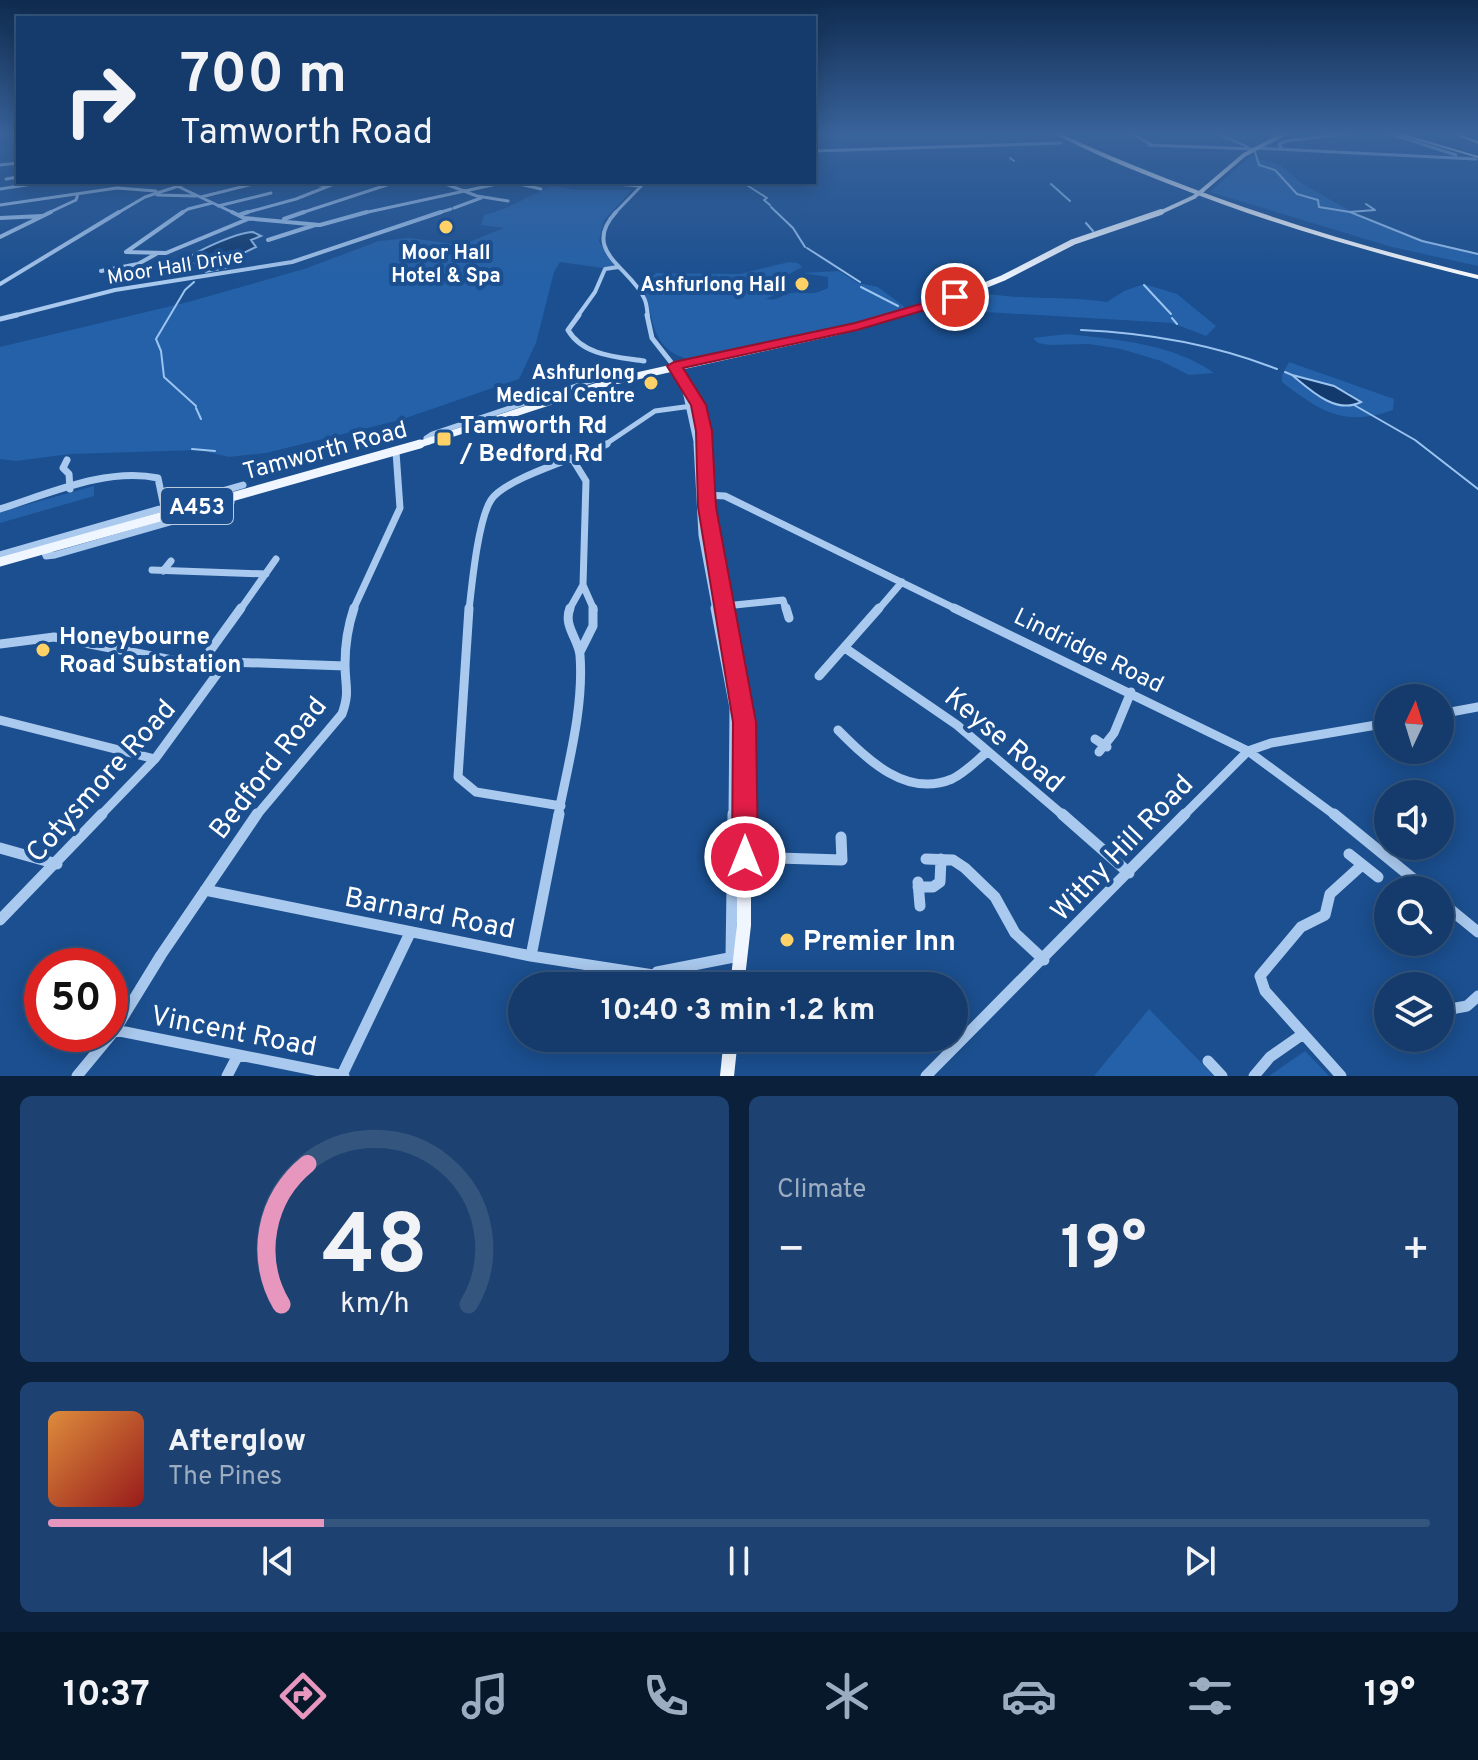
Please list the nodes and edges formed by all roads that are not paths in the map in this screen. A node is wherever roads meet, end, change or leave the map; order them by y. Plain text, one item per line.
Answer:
1 (11, 182) edge
2 (1167, 182) edge
3 (1175, 182) edge
4 (1213, 182) edge
5 (31, 184) edge
6 (184, 184) edge
7 (252, 184) edge
8 (315, 184) edge
9 (332, 184) edge
10 (390, 184) edge
11 (449, 184) edge
12 (498, 184) edge
13 (516, 184) edge
14 (643, 184) edge
15 (177, 186) junction
16 (326, 186) junction
17 (10, 187) junction
18 (0, 189) edge
19 (538, 190) dead end
20 (159, 191) junction
21 (461, 191) junction
22 (271, 193) dead end
23 (78, 194) junction
24 (150, 195) junction
25 (200, 196) junction
26 (481, 198) junction
27 (508, 201) dead end
28 (212, 203) junction
29 (0, 205) edge
30 (218, 206) junction
31 (237, 215) junction
32 (43, 216) junction
33 (0, 218) edge
34 (248, 219) junction
35 (278, 221) junction
36 (315, 225) junction
37 (0, 237) edge
38 (268, 240) dead end
39 (156, 254) junction
40 (618, 267) junction
41 (101, 271) dead end
42 (1478, 275) edge
43 (0, 284) edge
44 (0, 319) edge
45 (644, 361) dead end
46 (674, 366) junction
47 (685, 391) dead end
48 (695, 405) junction
49 (396, 452) junction
50 (67, 460) dead end
51 (573, 460) junction
52 (243, 485) dead end
53 (70, 489) junction
54 (232, 490) junction
55 (703, 494) junction
56 (164, 507) junction
57 (0, 509) edge
58 (177, 511) junction
59 (155, 517) junction
60 (44, 549) junction
61 (0, 555) edge
62 (276, 559) dead end
63 (171, 561) dead end
64 (0, 562) edge
65 (152, 570) dead end
66 (163, 571) junction
67 (266, 574) junction
68 (902, 582) junction
69 (583, 585) junction
70 (725, 606) junction
71 (789, 618) dead end
72 (727, 642) junction
73 (0, 644) edge
74 (845, 648) junction
75 (580, 652) junction
76 (202, 662) junction
77 (225, 663) junction
78 (345, 666) junction
79 (819, 676) dead end
80 (1131, 692) junction
81 (1478, 707) edge
82 (1454, 711) edge
83 (0, 720) edge
84 (1374, 725) edge
85 (838, 730) dead end
86 (1095, 739) dead end
87 (1248, 751) junction
88 (987, 752) junction
89 (155, 759) junction
90 (561, 806) junction
91 (841, 837) dead end
92 (0, 848) edge
93 (1349, 854) dead end
94 (745, 857) junction
95 (926, 859) dead end
96 (941, 859) junction
97 (57, 864) junction
98 (1362, 865) junction
99 (1129, 873) junction
100 (1377, 876) edge
101 (1410, 876) edge
102 (205, 890) junction
103 (920, 906) dead end
104 (1454, 912) edge
105 (0, 920) edge
106 (1478, 932) edge
107 (410, 933) junction
108 (531, 956) junction
109 (736, 956) junction
110 (1044, 960) junction
111 (639, 972) edge
112 (655, 972) edge
113 (737, 972) edge
114 (1478, 996) edge
115 (1454, 1008) edge
116 (128, 1010) edge
117 (128, 1033) edge
118 (1303, 1034) junction
119 (97, 1052) edge
120 (730, 1052) edge
121 (238, 1055) junction
122 (1208, 1061) dead end
123 (77, 1076) edge
124 (227, 1076) edge
125 (343, 1076) edge
126 (727, 1076) edge
127 (926, 1076) edge
128 (1222, 1076) edge
129 (1254, 1076) edge
130 (1341, 1076) edge

1 - 17 street
2 - 42 highway
3 - 42 highway
4 - 46 main road, Tamworth Road / A453, bridge
5 - 17 street
6 - 15 street
7 - 25 street
8 - 16 street
9 - 16 street
10 - 35 street
11 - 21 street
12 - 21 street
13 - 19 street
14 - 40 street
15 - 20 street
15 - 25 street
16 - 31 street
17 - 18 street
20 - 23 street
20 - 24 street
21 - 26 street
21 - 36 street
22 - 30 street
23 - 29 street
23 - 32 street
24 - 25 street
24 - 43 street
25 - 28 street
26 - 27 street
26 - 44 street, Moor Hall Drive
28 - 30 street
28 - 39 street
30 - 31 street
31 - 34 street
32 - 33 street
32 - 37 street
34 - 35 street
34 - 39 street
35 - 36 street
36 - 38 street
39 - 41 street
40 - 45 street
40 - 46 street
46 - 48 main road
46 - 49 main road, Tamworth Road / A453
47 - 48 street
48 - 51 street
48 - 55 main road
49 - 54 main road, Tamworth Road / A453
49 - 78 street, Bedford Road
50 - 53 street
51 - 69 street
51 - 90 street
52 - 54 street, Tamworth Road
53 - 56 street
53 - 57 street
54 - 56 street, Tamworth Road
54 - 58 main road, Tamworth Road / A453
54 - 60 street, Tamworth Road
55 - 68 street, Lindridge Road
55 - 70 main road
55 - 72 street
56 - 58 street
56 - 59 street
56 - 61 street, Tamworth Road
58 - 59 main road, Tamworth Road / A453
59 - 60 main road, Tamworth Road / A453
60 - 64 main road, Tamworth Road / A453
62 - 67 street
63 - 66 street
65 - 66 street
66 - 67 street
67 - 76 street
68 - 74 street
68 - 80 street, Lindridge Road
69 - 75 street
69 - 75 street
70 - 71 street
70 - 72 main road
72 - 94 main road
72 - 109 street
73 - 76 street
74 - 79 street
74 - 88 street, Keyse Road
75 - 90 street
76 - 77 street
77 - 78 street
77 - 89 street, Cotysmore Road
78 - 102 street, Bedford Road
80 - 86 street
80 - 87 street, Lindridge Road
81 - 82 street
83 - 89 street
84 - 87 street
85 - 88 street
87 - 99 street, Withy Hill Road
87 - 101 street, Lindridge Road
88 - 99 street, Keyse Road
89 - 97 street, Cotysmore Road
90 - 108 street
91 - 94 street
92 - 97 street
93 - 98 street
94 - 109 main road
95 - 96 street
96 - 103 street
96 - 110 street
97 - 105 street, Cotysmore Road
98 - 100 street
98 - 118 street
99 - 110 street, Withy Hill Road
102 - 107 street, Barnard Road
102 - 116 street, Bedford Road
104 - 106 street
107 - 108 street, Barnard Road
107 - 125 street
108 - 111 street, Barnard Road
109 - 112 street, Barnard Road
109 - 113 main road
110 - 127 street, Withy Hill Road
114 - 115 street
117 - 121 street, Vincent Road
118 - 129 street
118 - 130 street
119 - 123 street, Bedford Road
120 - 126 main road
121 - 124 street
121 - 125 street, Vincent Road
122 - 128 street

